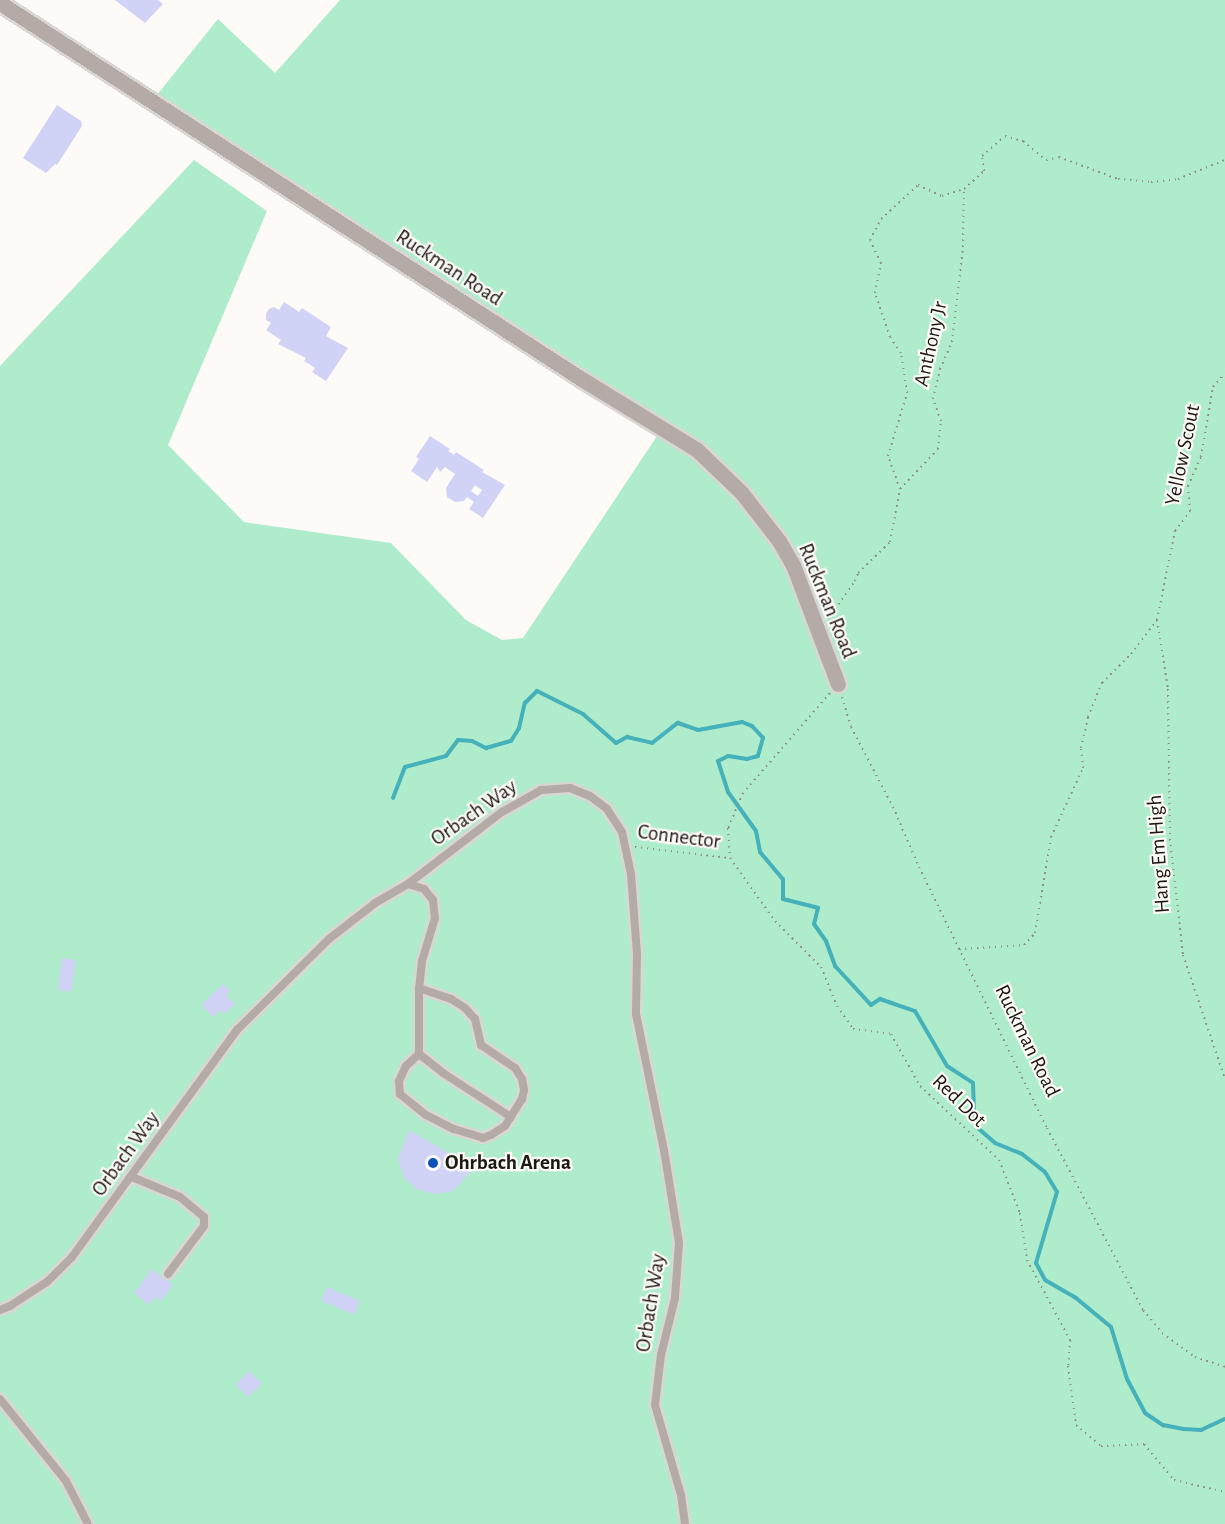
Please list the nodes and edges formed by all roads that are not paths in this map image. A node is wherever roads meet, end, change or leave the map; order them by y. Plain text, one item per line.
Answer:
1 (0, 3) edge
2 (838, 684) road end
3 (408, 884) junction
4 (419, 988) junction
5 (419, 1054) junction
6 (511, 1117) junction
7 (132, 1177) junction
8 (168, 1274) dead end
9 (0, 1310) edge
10 (0, 1400) edge
11 (88, 1524) edge
12 (685, 1524) edge

1 - 2 street, Ruckman Road
3 - 4 lane
3 - 7 lane, Orbach Way
3 - 12 lane, Orbach Way
4 - 5 lane
4 - 6 lane
5 - 6 lane
5 - 6 lane
7 - 8 lane
7 - 9 lane, Orbach Way
10 - 11 lane

